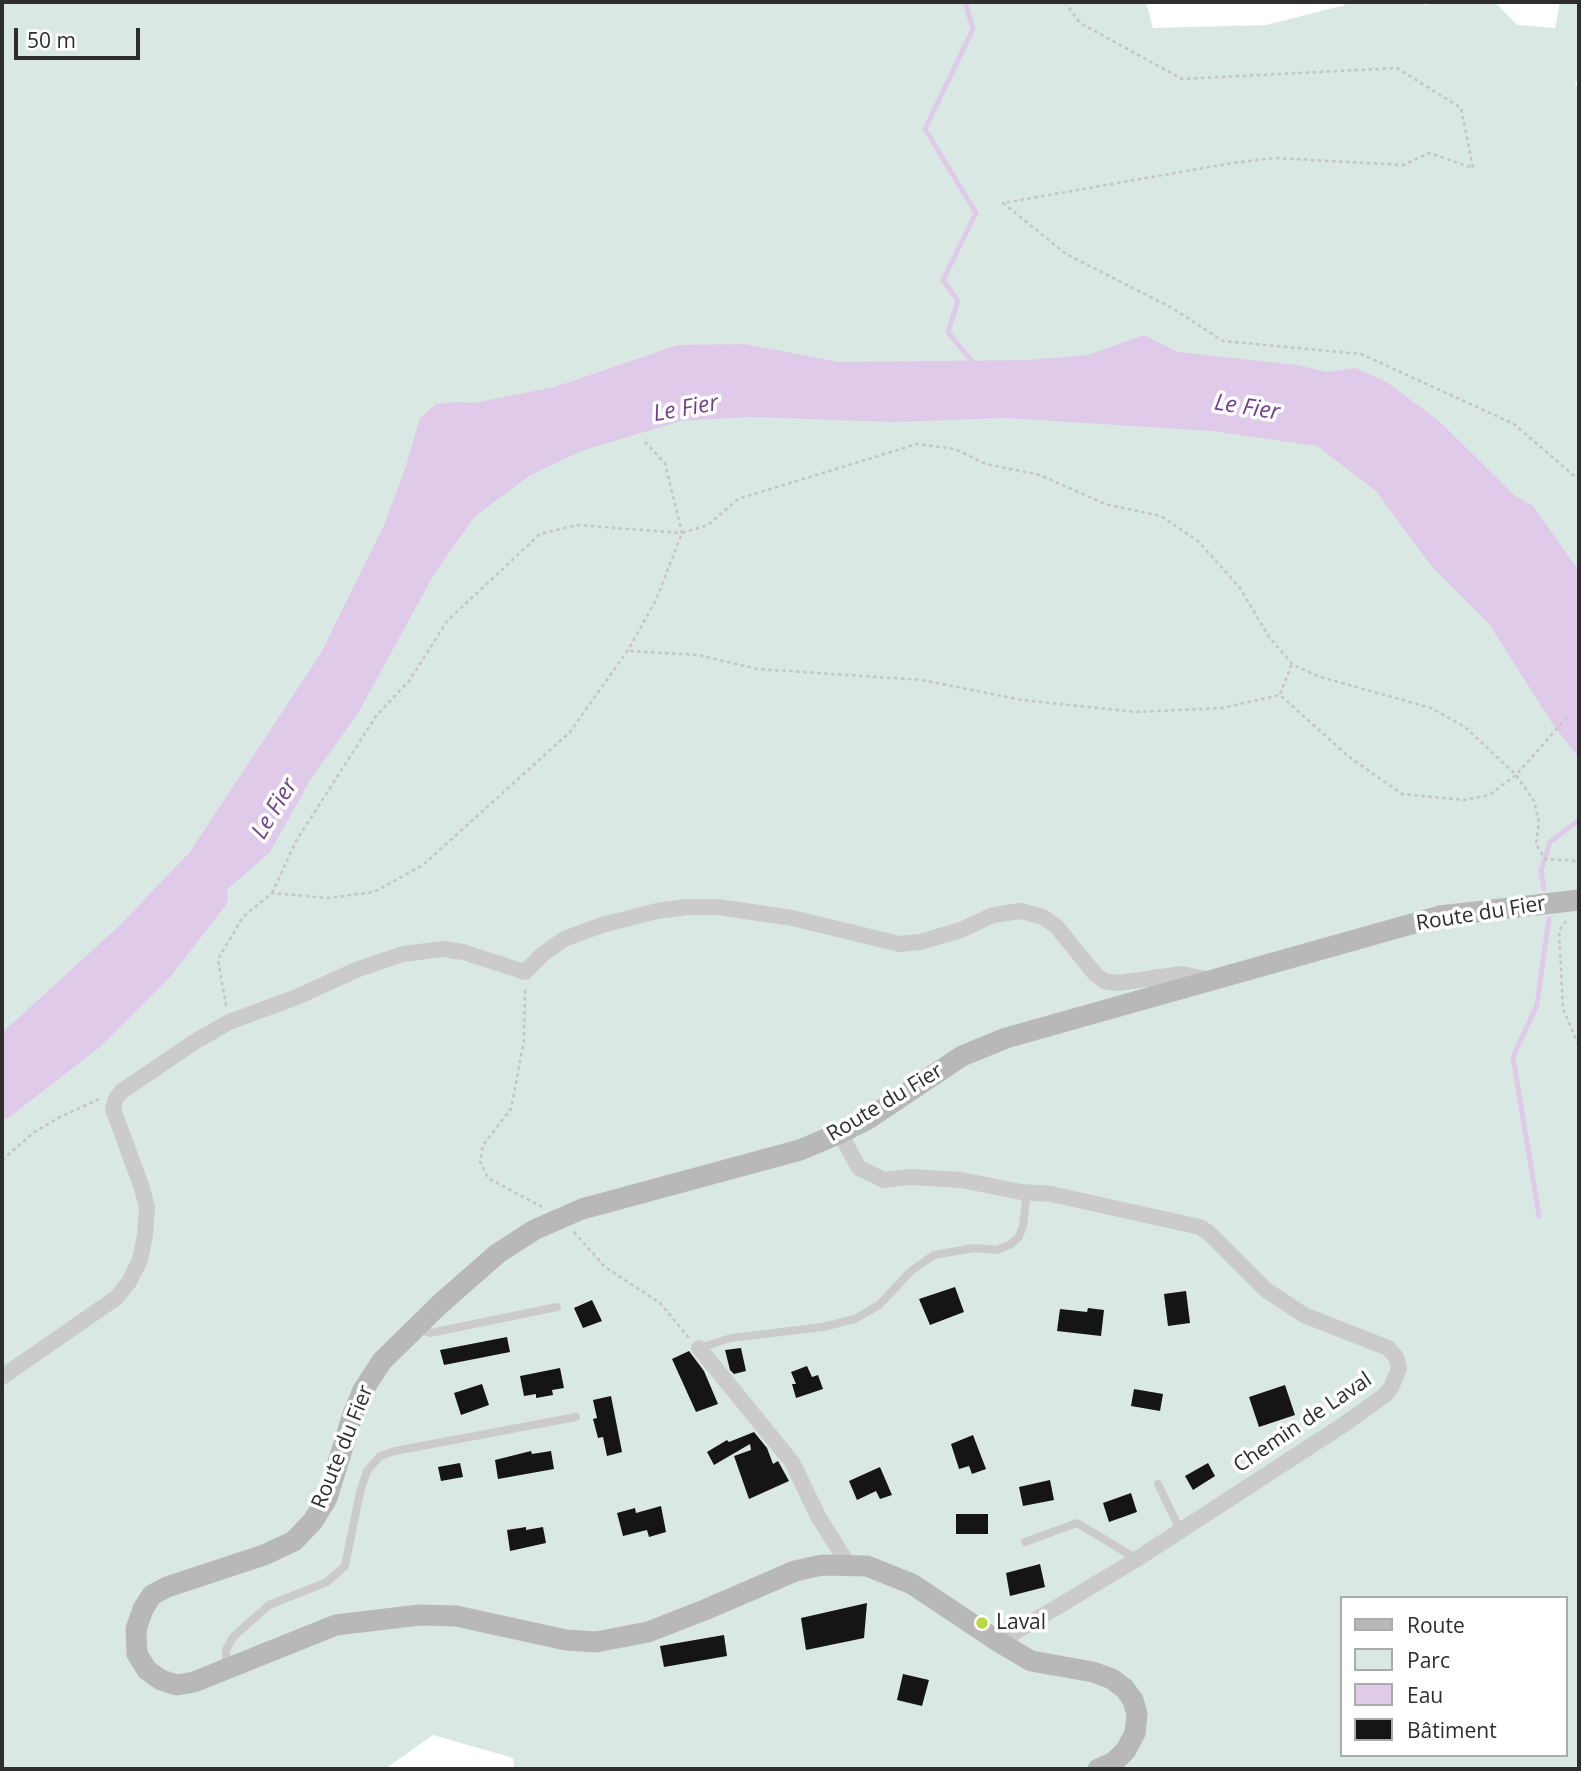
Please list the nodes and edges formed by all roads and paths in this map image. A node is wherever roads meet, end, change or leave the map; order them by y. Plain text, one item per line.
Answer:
1 (1065, 2) edge
2 (644, 441) dead end
3 (1579, 480) edge
4 (682, 533) junction
5 (628, 650) junction
6 (1292, 664) junction
7 (1280, 695) junction
8 (1569, 715) dead end
9 (1516, 775) junction
10 (1579, 861) edge
11 (272, 893) junction
12 (1579, 900) edge
13 (525, 972) junction
14 (1211, 981) junction
15 (229, 1021) junction
16 (1579, 1046) edge
17 (119, 1094) junction
18 (840, 1133) junction
19 (2, 1160) edge
20 (1027, 1192) junction
21 (561, 1217) junction
22 (557, 1307) dead end
23 (415, 1328) junction
24 (699, 1348) junction
25 (2, 1377) edge
26 (576, 1417) dead end
27 (1158, 1484) dead end
28 (1180, 1530) junction
29 (1025, 1542) dead end
30 (1137, 1559) junction
31 (848, 1564) junction
32 (999, 1642) junction
33 (226, 1670) junction
34 (1098, 1769) edge

1 - 3 path
2 - 4 path
4 - 5 path
4 - 6 path
4 - 11 path
5 - 7 path
5 - 11 path
6 - 7 path
6 - 9 path
7 - 9 path
8 - 9 path
9 - 10 path
11 - 15 path
12 - 14 main road, Route du Fier
12 - 16 path
13 - 14 street
13 - 15 street
13 - 21 path
14 - 18 main road, Route du Fier
15 - 17 street
17 - 19 path
17 - 25 street
18 - 20 street, Chemin de Laval
18 - 21 main road, Route du Fier
20 - 24 lane
20 - 28 street, Chemin de Laval
21 - 23 main road, Route du Fier
21 - 24 path
22 - 23 lane
23 - 33 main road, Route du Fier
24 - 31 street
26 - 33 lane
27 - 28 lane
28 - 30 street, Chemin de Laval
29 - 30 lane
30 - 32 street, Chemin de Laval
31 - 32 main road, Route du Fier
31 - 33 main road, Route du Fier
32 - 34 main road, Route du Fier

